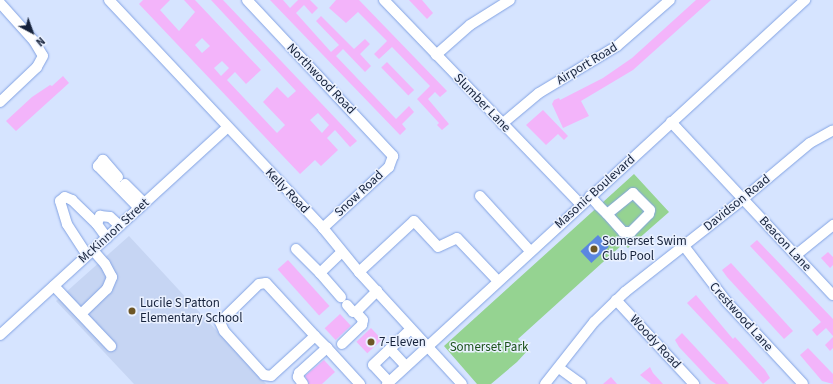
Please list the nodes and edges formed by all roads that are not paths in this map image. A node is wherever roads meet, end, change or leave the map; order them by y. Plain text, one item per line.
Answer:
1 (109, 0) edge
2 (247, 0) edge
3 (384, 0) edge
4 (510, 0) edge
5 (670, 0) edge
6 (805, 0) edge
7 (0, 3) edge
8 (436, 55) junction
9 (0, 102) edge
10 (671, 122) junction
11 (502, 124) junction
12 (227, 128) junction
13 (833, 130) edge
14 (393, 159) joint
15 (480, 196) dead end
16 (590, 196) junction
17 (743, 199) junction
18 (581, 205) junction
19 (142, 206) junction
20 (607, 214) dead end
21 (97, 224) junction
22 (833, 224) edge
23 (120, 226) junction
24 (323, 228) junction
25 (107, 238) junction
26 (684, 246) junction
27 (296, 249) dead end
28 (530, 251) junction
29 (342, 252) junction
30 (90, 253) junction
31 (796, 255) junction
32 (359, 272) junction
33 (320, 273) junction
34 (498, 281) junction
35 (54, 286) junction
36 (377, 291) junction
37 (833, 295) edge
38 (616, 300) junction
39 (356, 312) junction
40 (81, 314) junction
41 (411, 329) junction
42 (0, 335) edge
43 (315, 336) junction
44 (342, 344) dead end
45 (111, 346) dead end
46 (427, 346) junction
47 (326, 348) junction
48 (390, 349) junction
49 (406, 366) junction
50 (559, 368) junction
51 (354, 382) edge
52 (388, 383) edge
53 (302, 384) edge
54 (462, 384) edge
55 (545, 384) edge
56 (581, 384) edge
57 (694, 384) edge
58 (803, 384) edge

1 - 12 street, Kelly Road
2 - 14 street, Northwood Road
3 - 8 street, Slumber Lane
4 - 8 street
5 - 11 street, Airport Road
6 - 10 street, Masonic Boulevard
7 - 9 street
8 - 11 street, Slumber Lane
10 - 16 street, Masonic Boulevard
10 - 17 street, Beacon Lane
11 - 18 street, Slumber Lane
12 - 19 street, McKinnon Street
12 - 24 street, Kelly Road
13 - 17 street, Davidson Road
14 - 24 street, Snow Road
15 - 28 street
16 - 18 street, Masonic Boulevard
16 - 20 street
17 - 26 street, Davidson Road
17 - 31 street, Beacon Lane
18 - 28 street, Masonic Boulevard
19 - 19 street
19 - 23 street, McKinnon Street
21 - 23 street
21 - 25 street
21 - 30 street
22 - 31 street
23 - 25 street, McKinnon Street
24 - 29 street, Kelly Road
25 - 30 street, McKinnon Street
26 - 38 street, Davidson Road
26 - 58 street, Crestwood Lane
27 - 33 street
28 - 34 street, Masonic Boulevard
29 - 32 street, Kelly Road
29 - 33 street
30 - 35 street, McKinnon Street
30 - 40 street
31 - 37 street, Beacon Lane
32 - 34 street
32 - 36 street, Kelly Road
33 - 39 street
34 - 46 street, Masonic Boulevard
35 - 40 street
35 - 42 street, McKinnon Street
36 - 39 street
36 - 41 street, Kelly Road
38 - 50 street, Davidson Road
38 - 57 street, Woody Road
39 - 44 street
40 - 45 street
41 - 46 street, Kelly Road
41 - 48 street
43 - 43 street
43 - 47 street
46 - 49 street, Masonic Boulevard
46 - 54 street, Kelly Road
47 - 51 street
47 - 53 street
48 - 49 street
48 - 52 street
49 - 52 street, Masonic Boulevard
50 - 55 street, Davidson Road
50 - 56 street

